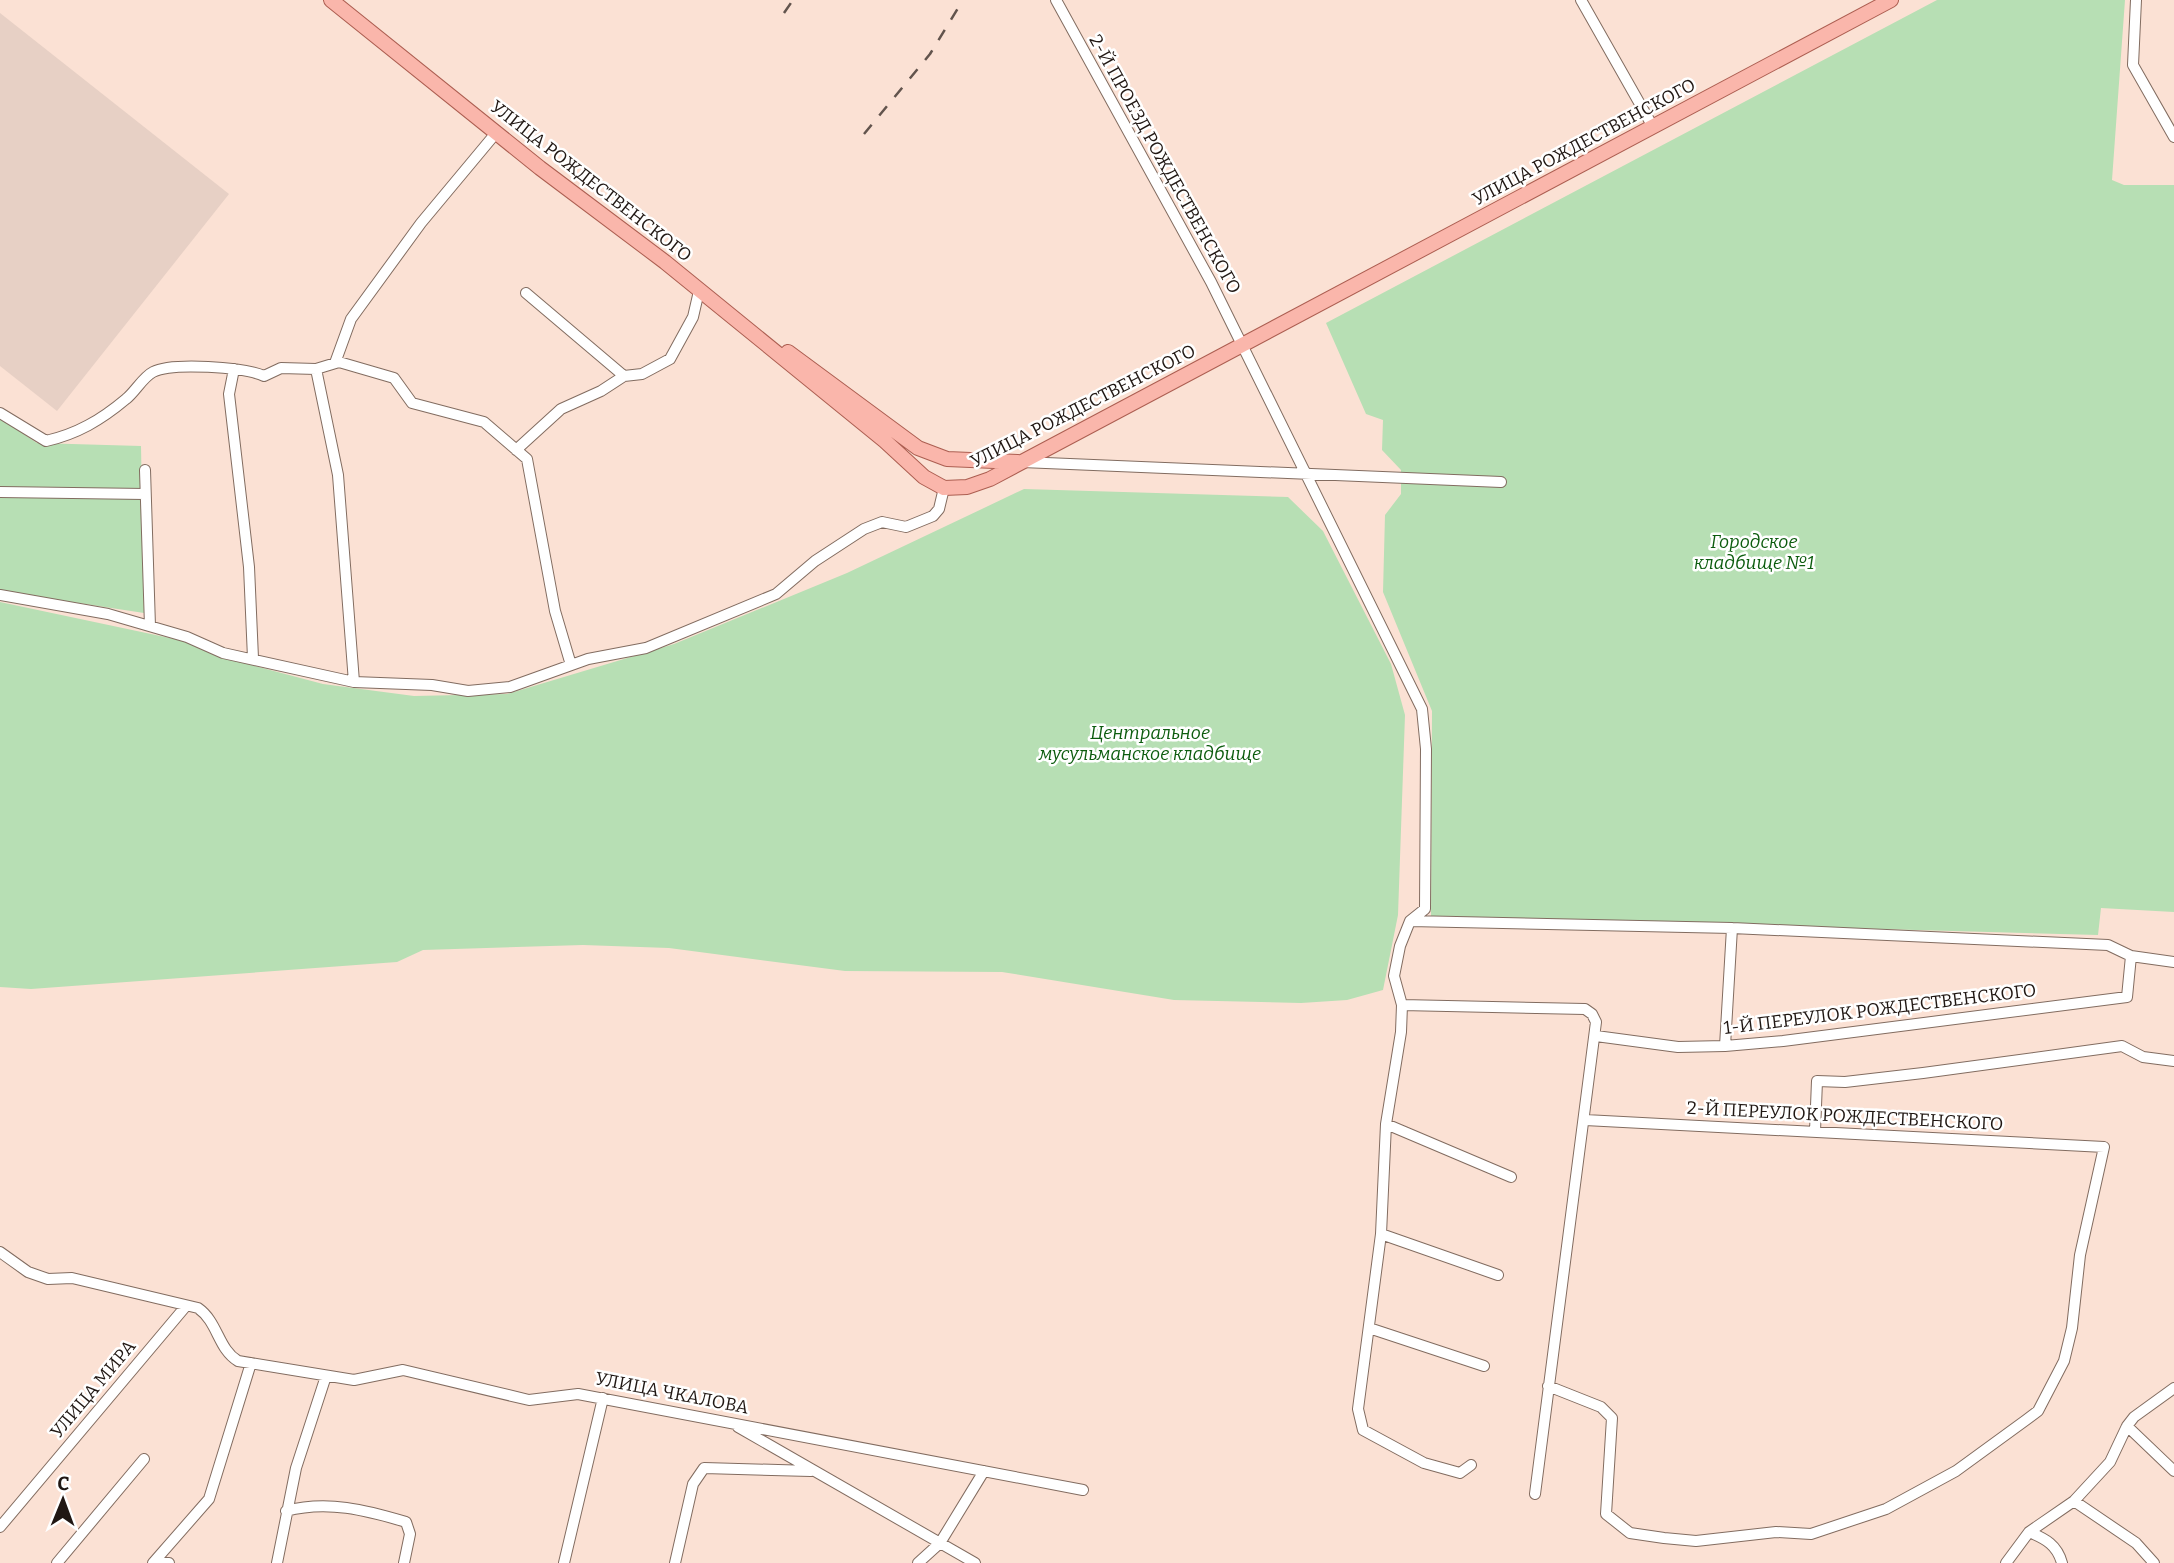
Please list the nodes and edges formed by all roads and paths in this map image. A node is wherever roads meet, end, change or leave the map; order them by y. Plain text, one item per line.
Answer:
1 (331, 0) edge
2 (1056, 0) edge
3 (1581, 0) edge
4 (1891, 0) edge
5 (2136, 0) edge
6 (1653, 127) junction
7 (496, 133) junction
8 (2174, 137) edge
9 (666, 262) junction
10 (699, 291) junction
11 (526, 293) dead end
12 (1242, 345) junction
13 (335, 363) junction
14 (234, 369) junction
15 (316, 369) junction
16 (624, 376) junction
17 (0, 413) edge
18 (516, 450) junction
19 (941, 457) junction
20 (1018, 462) junction
21 (145, 470) dead end
22 (1306, 476) junction
23 (924, 477) junction
24 (1501, 482) dead end
25 (943, 488) junction
26 (0, 492) edge
27 (145, 494) junction
28 (0, 595) edge
29 (150, 626) junction
30 (253, 658) junction
31 (571, 665) junction
32 (354, 682) junction
33 (1410, 921) junction
34 (1732, 928) junction
35 (2131, 956) junction
36 (2174, 962) edge
37 (1402, 1005) junction
38 (1596, 1037) junction
39 (1725, 1046) junction
40 (2174, 1061) edge
41 (1585, 1120) junction
42 (1386, 1124) junction
43 (1815, 1131) junction
44 (1511, 1177) dead end
45 (1381, 1234) junction
46 (0, 1252) edge
47 (1498, 1275) dead end
48 (186, 1306) junction
49 (1369, 1328) junction
50 (251, 1363) junction
51 (1484, 1366) dead end
52 (326, 1376) junction
53 (1548, 1386) junction
54 (2174, 1388) edge
55 (603, 1398) junction
56 (729, 1422) junction
57 (2127, 1426) junction
58 (144, 1459) dead end
59 (1471, 1465) dead end
60 (814, 1471) junction
61 (984, 1471) junction
62 (2174, 1471) edge
63 (1083, 1490) dead end
64 (1535, 1494) dead end
65 (2074, 1501) junction
66 (286, 1511) junction
67 (0, 1527) edge
68 (2029, 1532) junction
69 (940, 1543) junction
70 (153, 1562) edge
71 (57, 1563) edge
72 (169, 1563) edge
73 (277, 1563) edge
74 (404, 1563) edge
75 (564, 1563) edge
76 (675, 1563) edge
77 (918, 1563) edge
78 (975, 1563) edge
79 (2006, 1563) edge
80 (2062, 1563) edge
81 (2154, 1563) edge

1 - 7 main road, УЛИЦА РОЖДЕСТВЕНСКОГО
2 - 12 street, 2-Й ПРОЕЗД РОЖДЕСТВЕНСКОГО
3 - 6 street
4 - 6 main road, УЛИЦА РОЖДЕСТВЕНСКОГО
5 - 8 street
6 - 12 main road, УЛИЦА РОЖДЕСТВЕНСКОГО
7 - 9 main road, УЛИЦА РОЖДЕСТВЕНСКОГО
7 - 13 street
9 - 10 main road, УЛИЦА РОЖДЕСТВЕНСКОГО
9 - 19 main road
10 - 16 street
10 - 23 main road, УЛИЦА РОЖДЕСТВЕНСКОГО
11 - 16 street
12 - 20 main road, УЛИЦА РОЖДЕСТВЕНСКОГО
12 - 22 street, 2-Й ПРОЕЗД РОЖДЕСТВЕНСКОГО
13 - 15 street
13 - 18 street
14 - 15 street
14 - 17 street
14 - 30 street
15 - 32 street
16 - 18 street
18 - 31 street
19 - 20 main road
19 - 23 main road
19 - 25 main road
20 - 22 street
20 - 25 main road, УЛИЦА РОЖДЕСТВЕНСКОГО
21 - 27 street
22 - 24 street
22 - 33 street, 2-Й ПРОЕЗД РОЖДЕСТВЕНСКОГО
23 - 25 main road, УЛИЦА РОЖДЕСТВЕНСКОГО
25 - 31 street
26 - 27 street
27 - 29 street
28 - 29 street
29 - 30 street
30 - 32 street
31 - 32 street
33 - 34 street
33 - 37 street
34 - 35 street
34 - 39 street
35 - 36 street
35 - 39 street, 1-Й ПЕРЕУЛОК РОЖДЕСТВЕНСКОГО
37 - 38 street
37 - 42 street
38 - 39 street, 1-Й ПЕРЕУЛОК РОЖДЕСТВЕНСКОГО
38 - 41 street
40 - 43 street
41 - 43 street, 2-Й ПЕРЕУЛОК РОЖДЕСТВЕНСКОГО
41 - 53 street
42 - 44 street
42 - 45 street
43 - 53 street, 2-Й ПЕРЕУЛОК РОЖДЕСТВЕНСКОГО
45 - 47 street
45 - 49 street
46 - 48 street, УЛИЦА ЧКАЛОВА
48 - 50 street, УЛИЦА ЧКАЛОВА
48 - 67 street, УЛИЦА МИРА
49 - 51 street
49 - 59 street
50 - 52 street, УЛИЦА ЧКАЛОВА
50 - 70 street
52 - 55 street, УЛИЦА ЧКАЛОВА
52 - 66 street
53 - 64 street
54 - 57 street
55 - 56 street, УЛИЦА ЧКАЛОВА
55 - 75 street
56 - 60 street
56 - 61 street, УЛИЦА ЧКАЛОВА
57 - 62 street
57 - 65 street
58 - 71 street
60 - 69 street
60 - 76 street
61 - 63 street, УЛИЦА ЧКАЛОВА
61 - 69 street
65 - 68 street
65 - 81 street
66 - 73 street
66 - 74 street
68 - 79 street
68 - 80 street
69 - 77 street
69 - 78 street
70 - 72 street

